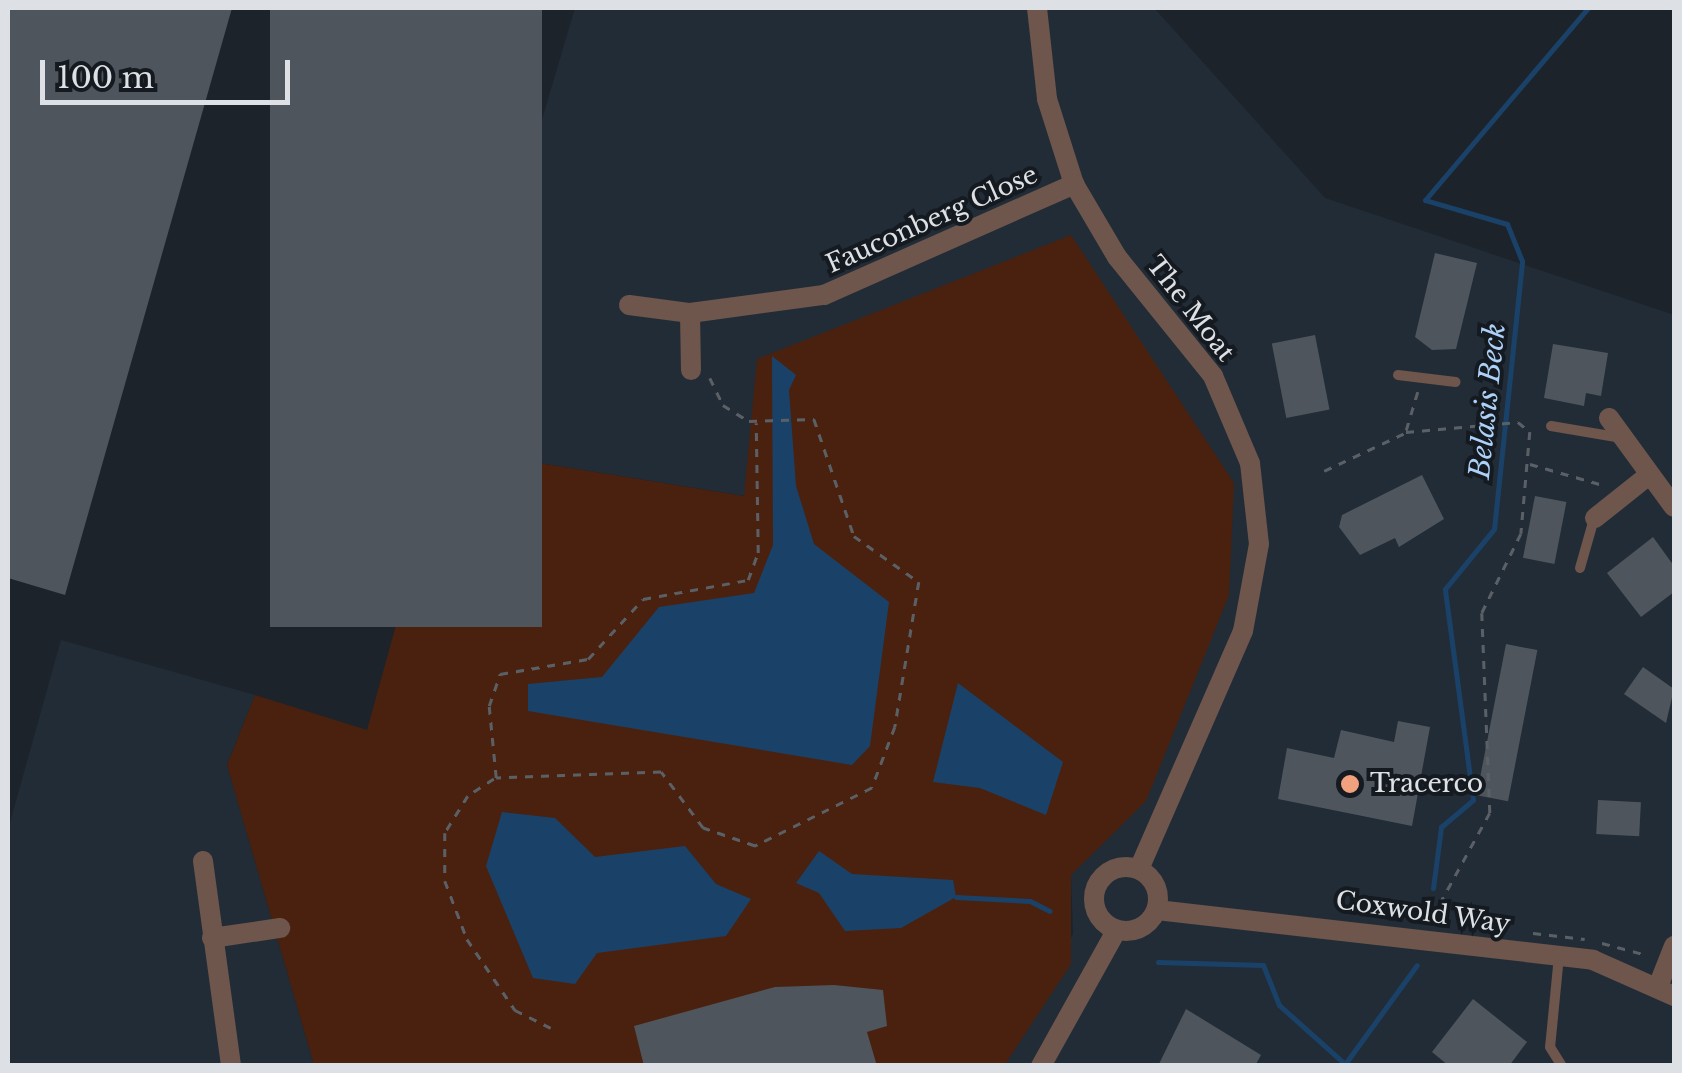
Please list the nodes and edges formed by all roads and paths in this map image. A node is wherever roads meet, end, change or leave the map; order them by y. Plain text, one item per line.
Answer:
1 (1037, 8) edge
2 (1074, 184) junction
3 (630, 305) dead end
4 (690, 313) junction
5 (691, 370) joint
6 (1398, 376) dead end
7 (1420, 378) junction
8 (1456, 382) dead end
9 (1609, 418) dead end
10 (756, 423) junction
11 (1551, 426) dead end
12 (1406, 432) junction
13 (1623, 438) junction
14 (1530, 464) junction
15 (1324, 470) dead end
16 (1649, 475) junction
17 (1619, 498) junction
18 (1674, 507) edge
19 (1595, 518) joint
20 (1580, 568) dead end
21 (496, 778) junction
22 (203, 861) dead end
23 (1139, 869) junction
24 (1157, 910) junction
25 (280, 928) dead end
26 (1116, 931) junction
27 (212, 938) junction
28 (1427, 939) junction
29 (1674, 946) edge
30 (1559, 956) junction
31 (1667, 991) edge
32 (551, 1028) dead end
33 (231, 1066) edge
34 (1041, 1066) edge
35 (1562, 1066) edge

1 - 2 street, The Moat
2 - 4 street, Fauconberg Close
2 - 23 street, The Moat
3 - 4 street, Fauconberg Close
4 - 5 street
5 - 10 path
6 - 7 lane
7 - 8 lane
7 - 12 path
9 - 13 street
10 - 21 path
10 - 21 path
11 - 13 lane
12 - 14 path
12 - 15 path
13 - 16 street
14 - 17 path
14 - 28 path
16 - 17 street
16 - 18 street
17 - 19 street
19 - 20 lane
21 - 32 path
22 - 27 street
23 - 24 street
23 - 26 street
24 - 26 street
24 - 28 street, Coxwold Way
25 - 27 street
26 - 34 street
27 - 33 street
28 - 30 street, Coxwold Way
29 - 31 street
30 - 31 street, Coxwold Way
30 - 35 lane

